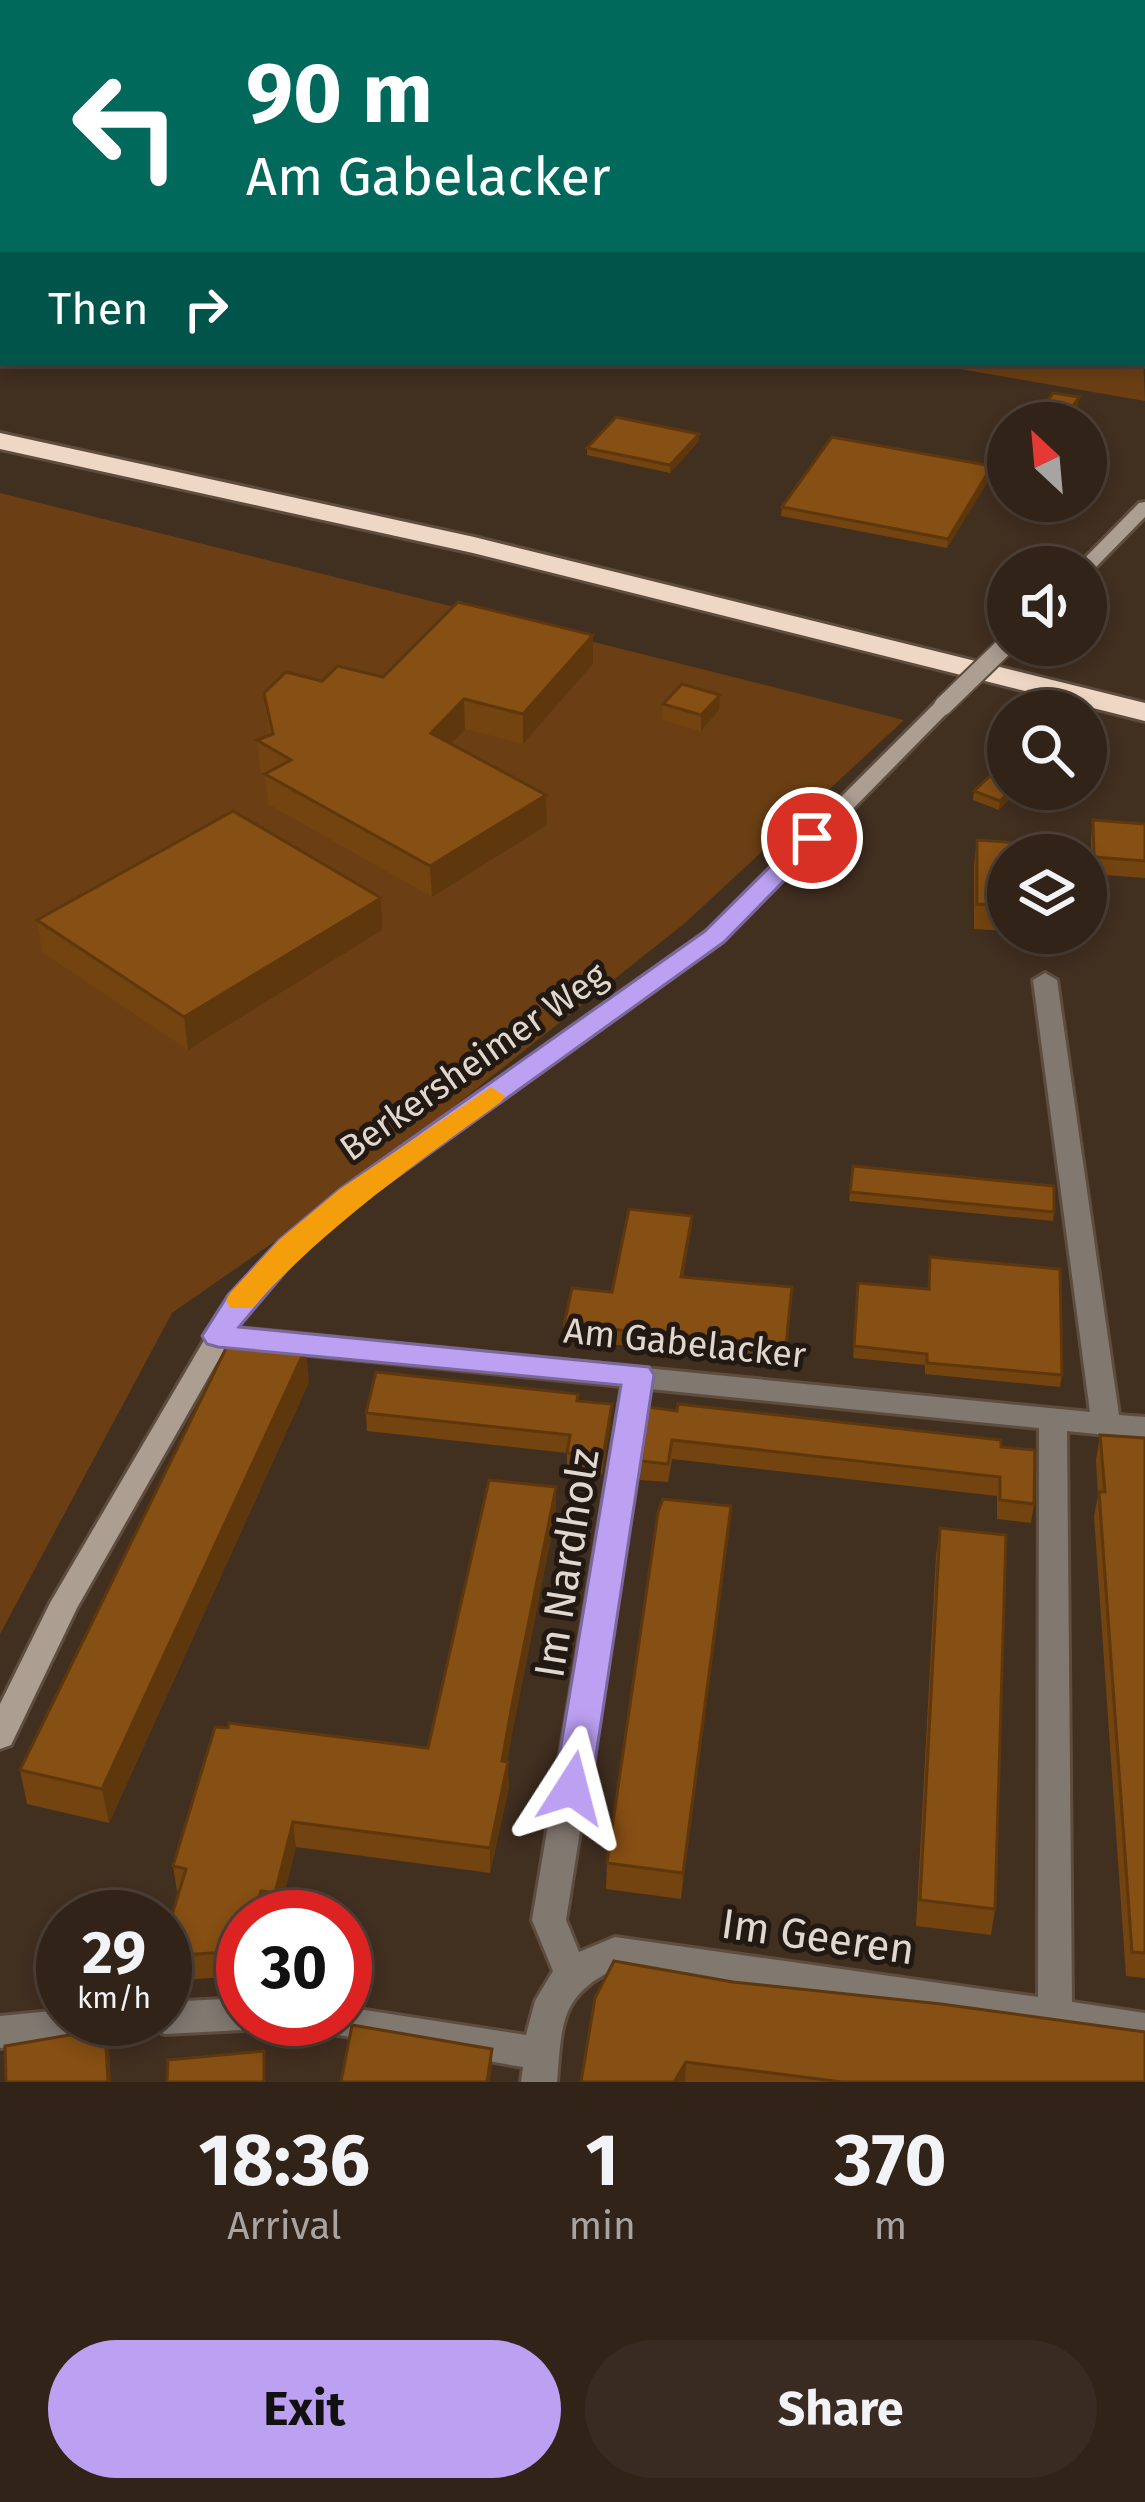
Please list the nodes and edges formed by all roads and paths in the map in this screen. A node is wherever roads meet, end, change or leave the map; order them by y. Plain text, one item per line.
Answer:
1 (0, 420) edge
2 (0, 441) edge
3 (1145, 507) edge
4 (1106, 546) edge
5 (987, 663) edge
6 (1145, 686) edge
7 (1145, 712) edge
8 (1045, 980) dead end
9 (218, 1336) junction
10 (638, 1375) junction
11 (1053, 1419) junction
12 (1106, 1425) junction
13 (1145, 1428) edge
14 (0, 1736) edge
15 (573, 1973) junction
16 (1055, 2017) junction
17 (36, 2029) edge
18 (1145, 2029) edge
19 (372, 2030) edge
20 (0, 2032) edge
21 (540, 2068) edge

1 - 6 highway
2 - 7 highway
3 - 4 street
5 - 9 street, Berkersheimer Weg, bridge
8 - 12 street
9 - 10 street, Am Gabelacker
9 - 14 street, Berkersheimer Weg
10 - 11 street, Am Gabelacker
10 - 15 street, Im Nardholz
11 - 12 street, Am Gabelacker
11 - 16 street
12 - 13 street, Am Gabelacker
15 - 16 street, Im Geeren
15 - 21 street
16 - 18 street, Im Geeren
17 - 20 street
19 - 21 street

